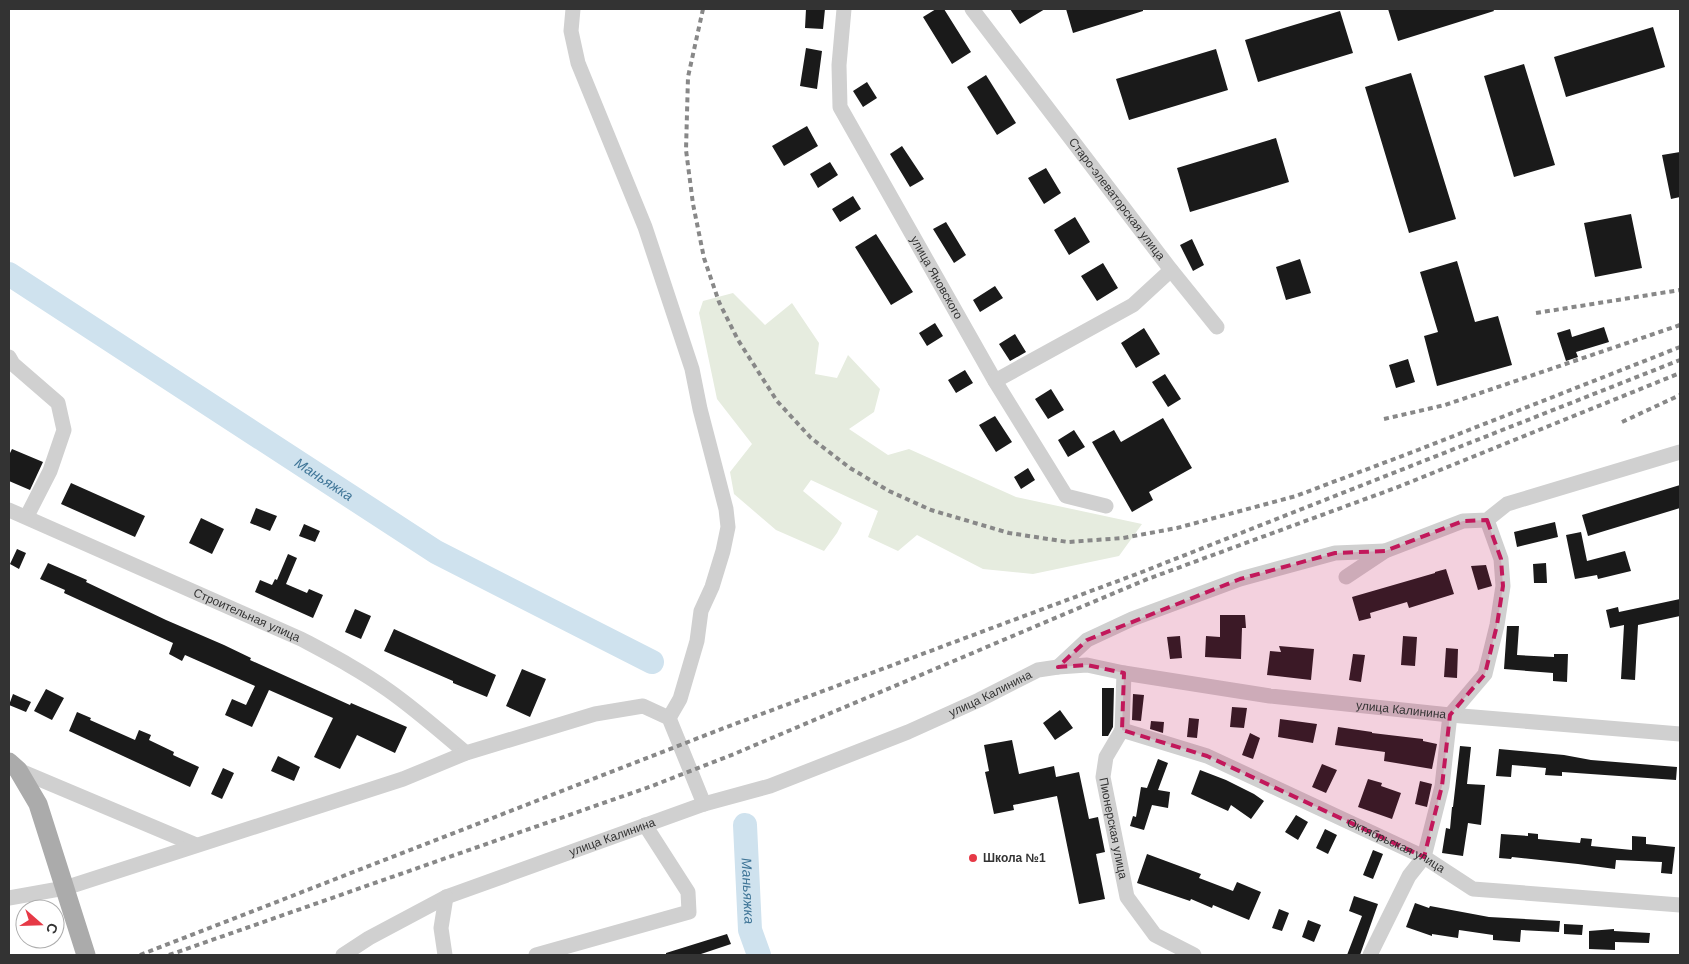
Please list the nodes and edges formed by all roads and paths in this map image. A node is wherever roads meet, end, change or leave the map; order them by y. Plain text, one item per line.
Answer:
1 (573, 9) edge
2 (844, 9) edge
3 (972, 9) edge
4 (1171, 270) junction
5 (1217, 327) dead end
6 (9, 357) edge
7 (995, 381) junction
8 (1680, 452) edge
9 (1106, 506) dead end
10 (9, 510) edge
11 (26, 516) junction
12 (1487, 520) junction
13 (1385, 551) junction
14 (1346, 577) dead end
15 (1058, 666) junction
16 (1124, 673) junction
17 (1450, 715) junction
18 (668, 718) junction
19 (1122, 730) junction
20 (1680, 734) edge
21 (466, 753) junction
22 (13, 766) edge
23 (704, 804) junction
24 (645, 825) junction
25 (196, 845) junction
26 (1424, 857) junction
27 (65, 888) junction
28 (446, 897) junction
29 (9, 898) edge
30 (1680, 905) edge
31 (86, 955) edge
32 (343, 955) edge
33 (445, 955) edge
34 (536, 955) edge
35 (1194, 955) edge
36 (1370, 955) edge

1 - 18 street
2 - 7 street, улица Яновского
3 - 4 street, Старо-элеваторская улица
4 - 5 street
4 - 7 street, Старо-элеваторская улица
6 - 11 street
7 - 9 street, улица Яновского
8 - 12 street
10 - 11 street, Строительная улица
11 - 21 street, Строительная улица
12 - 13 street
12 - 17 street
13 - 14 street
13 - 15 street
15 - 16 street, улица Калинина
15 - 23 street, улица Калинина
16 - 17 street, улица Калинина
16 - 19 street, Пионерская улица
17 - 20 street, улица Калинина
17 - 26 street
18 - 21 street
18 - 23 street
19 - 26 street, Октябрьская улица
19 - 35 street, Пионерская улица
21 - 25 street
22 - 25 street
22 - 27 main road
23 - 24 street, улица Калинина
24 - 28 street, улица Калинина
24 - 34 street
25 - 27 street
26 - 30 street, Октябрьская улица
26 - 36 street
27 - 29 street
27 - 31 main road
28 - 32 street, улица Калинина
28 - 33 street

